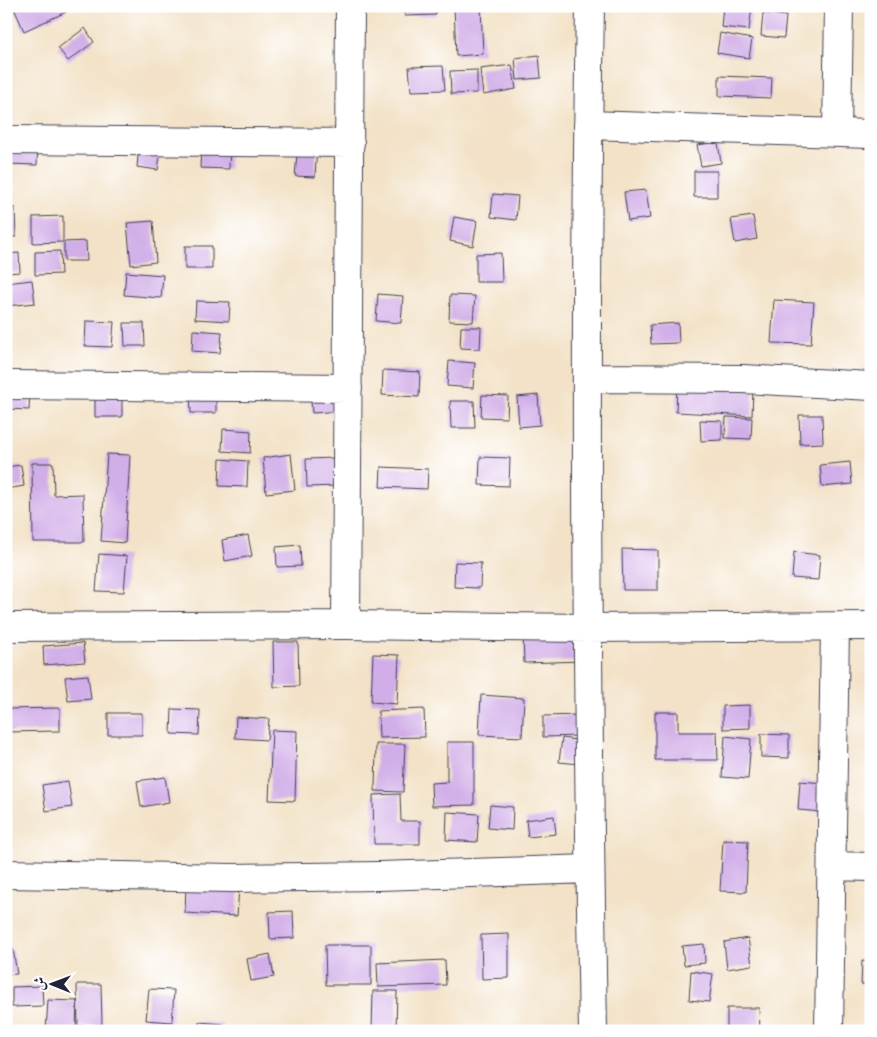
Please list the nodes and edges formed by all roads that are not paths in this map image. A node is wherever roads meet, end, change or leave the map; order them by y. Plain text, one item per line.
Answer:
1 (350, 6) edge
2 (590, 6) edge
3 (839, 6) edge
4 (588, 125) junction
5 (837, 132) junction
6 (871, 134) edge
7 (6, 140) edge
8 (350, 143) junction
9 (587, 378) junction
10 (6, 385) edge
11 (871, 386) edge
12 (348, 388) junction
13 (346, 625) junction
14 (871, 626) edge
15 (6, 627) edge
16 (836, 627) junction
17 (586, 628) junction
18 (832, 866) junction
19 (871, 867) edge
20 (590, 868) junction
21 (6, 874) edge
22 (593, 1031) edge
23 (829, 1031) edge

1 - 8 street
2 - 4 street
3 - 5 street
4 - 5 street
4 - 9 street
5 - 6 street
7 - 8 street
8 - 12 street
9 - 11 street
9 - 17 street
10 - 12 street
12 - 13 street
13 - 15 street
13 - 17 street
14 - 16 street
16 - 17 street
16 - 18 street
17 - 20 street
18 - 19 street
18 - 23 street
20 - 21 street
20 - 22 street

